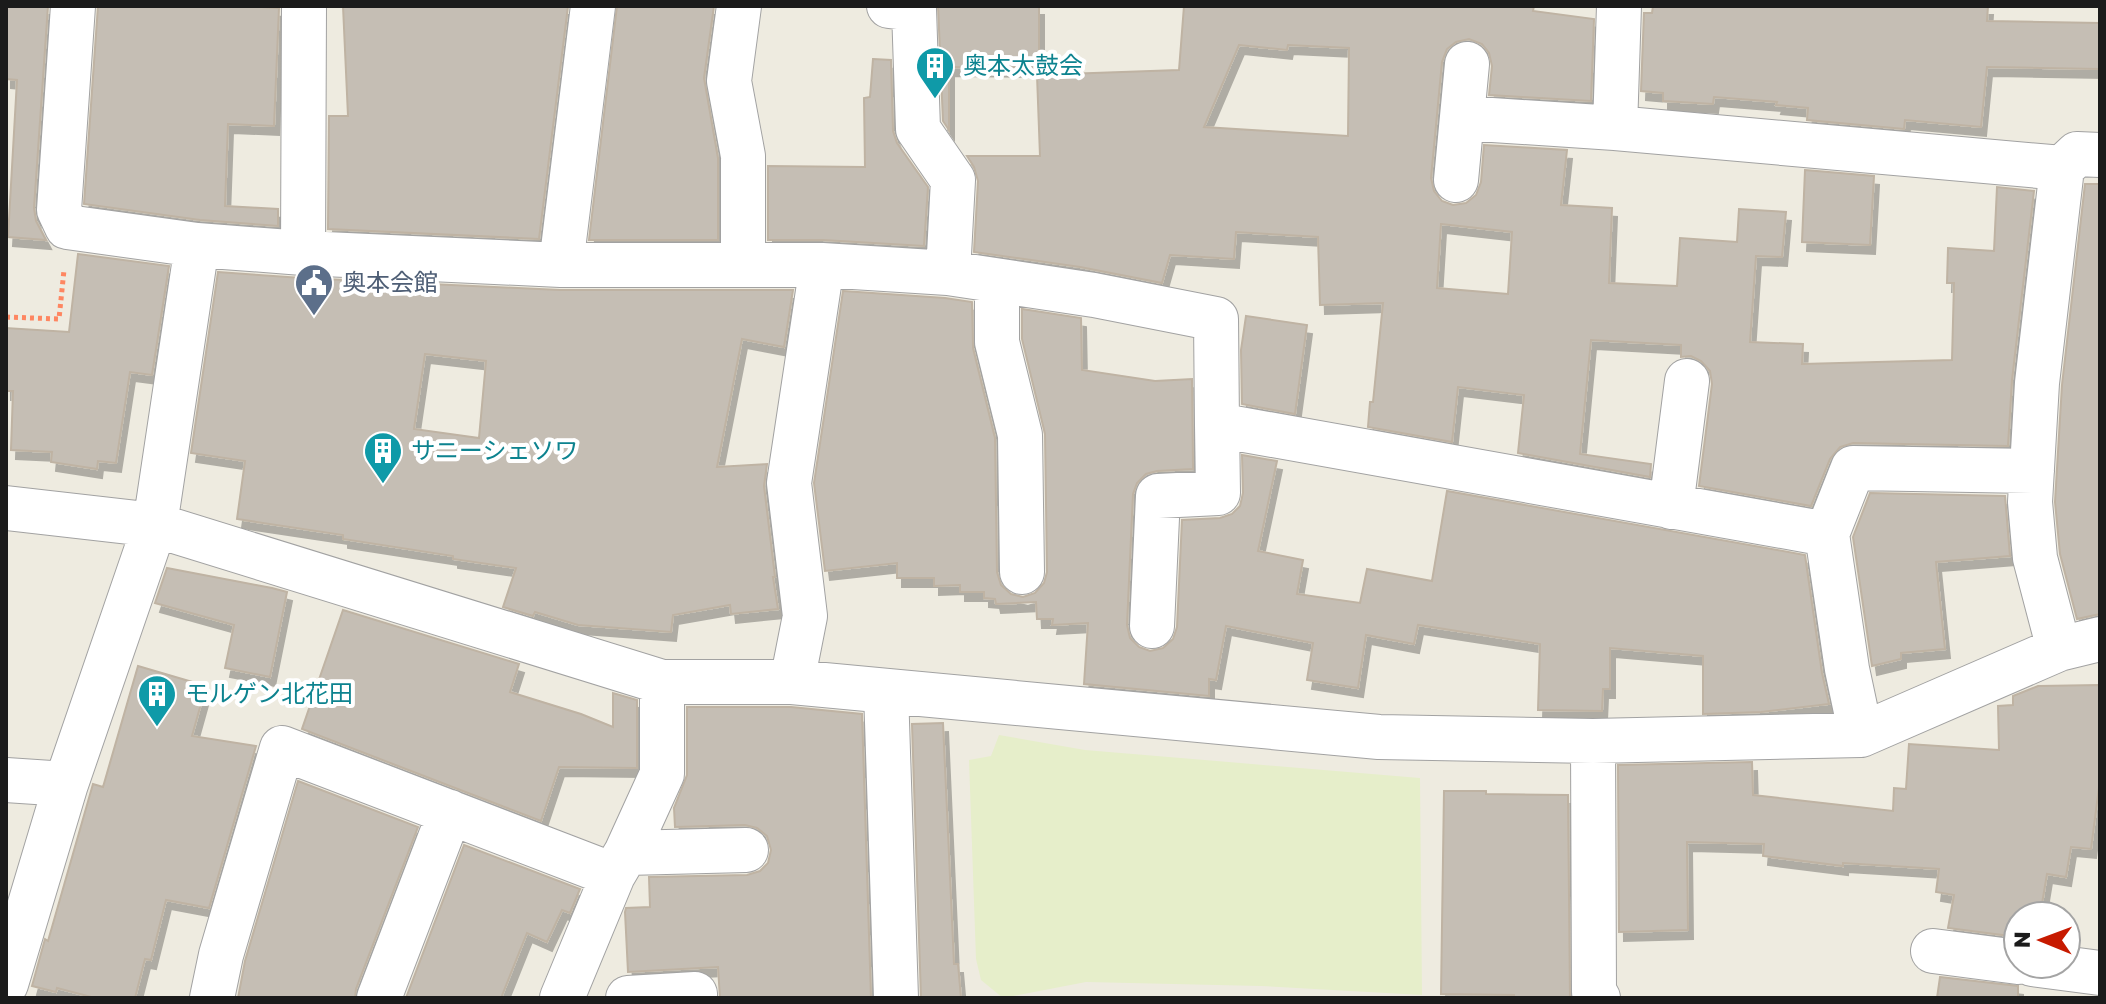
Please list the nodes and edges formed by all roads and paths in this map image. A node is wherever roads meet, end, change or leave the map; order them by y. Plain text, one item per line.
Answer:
1 (73, 6) edge
2 (304, 6) edge
3 (593, 6) edge
4 (739, 6) edge
5 (887, 6) edge
6 (1619, 6) edge
7 (1467, 64) dead end
8 (1462, 118) junction
9 (1615, 128) junction
10 (2081, 162) edge
11 (1456, 180) dead end
12 (67, 227) junction
13 (197, 245) junction
14 (303, 253) junction
15 (743, 264) junction
16 (561, 265) junction
17 (822, 265) junction
18 (948, 273) junction
19 (997, 281) junction
20 (6, 317) edge
21 (1687, 381) dead end
22 (1217, 425) junction
23 (2032, 471) junction
24 (1671, 507) junction
25 (6, 508) edge
26 (155, 525) junction
27 (1827, 534) junction
28 (1022, 572) dead end
29 (1152, 626) dead end
30 (2080, 644) edge
31 (662, 682) junction
32 (792, 682) junction
33 (886, 691) junction
34 (1861, 735) junction
35 (1593, 741) junction
36 (6, 780) edge
37 (66, 784) junction
38 (450, 812) junction
39 (746, 850) dead end
40 (620, 864) junction
41 (1933, 951) dead end
42 (2002, 960) edge
43 (6, 984) edge
44 (565, 991) edge
45 (212, 998) edge
46 (379, 998) edge
47 (620, 998) edge
48 (628, 998) edge
49 (695, 998) edge
50 (896, 998) edge
51 (1598, 998) edge

1 - 12 street
2 - 14 street
3 - 16 street
4 - 15 street
5 - 18 street
6 - 9 street
7 - 8 street
8 - 9 street
8 - 11 street
9 - 10 street
10 - 23 street
12 - 13 street
12 - 20 path
13 - 14 street
13 - 26 street
14 - 16 street
15 - 16 street
15 - 17 street
17 - 18 street
17 - 32 street
18 - 19 street
19 - 22 street
19 - 28 street
21 - 24 street
22 - 24 street
22 - 29 street
23 - 27 street
23 - 30 street
24 - 27 street
25 - 26 street
26 - 31 street
26 - 37 street
27 - 34 street
30 - 34 street
31 - 32 street
31 - 40 street
32 - 33 street
33 - 35 street
33 - 50 street
34 - 35 street
35 - 51 street
36 - 37 street
37 - 43 street
38 - 40 street
38 - 45 street
38 - 46 street
39 - 40 street
40 - 44 street
41 - 42 street
44 - 47 street
48 - 49 street

